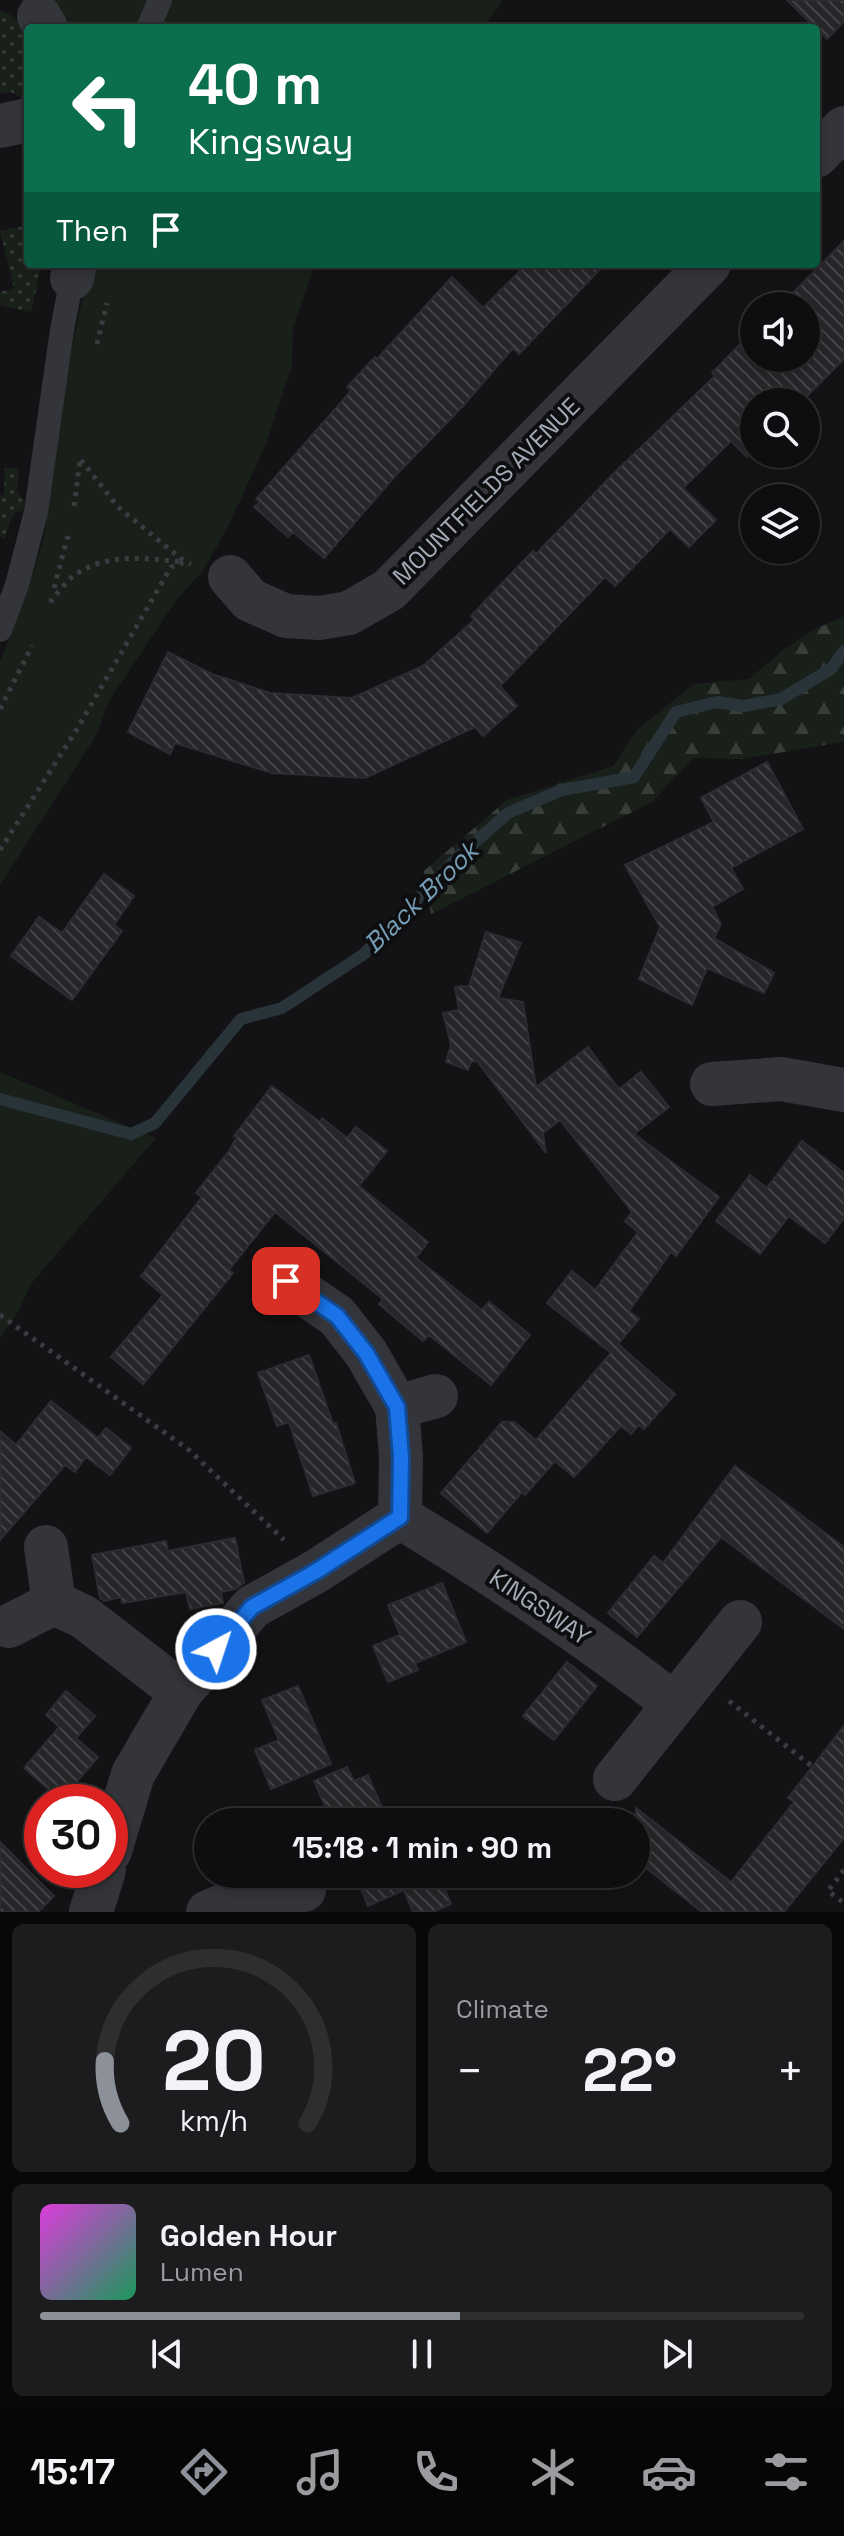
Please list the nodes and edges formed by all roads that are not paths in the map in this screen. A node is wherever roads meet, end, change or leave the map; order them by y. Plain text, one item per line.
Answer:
1 (160, 0) edge
2 (150, 24) edge
3 (24, 121) edge
4 (0, 126) edge
5 (844, 128) edge
6 (820, 152) edge
7 (705, 268) edge
8 (74, 271) edge
9 (230, 577) road end
10 (0, 630) edge
11 (712, 1084) dead end
12 (844, 1090) edge
13 (286, 1281) dead end
14 (400, 1517) junction
15 (46, 1547) dead end
16 (54, 1603) junction
17 (740, 1622) dead end
18 (9, 1626) dead end
19 (686, 1690) junction
20 (181, 1692) junction
21 (615, 1779) dead end
22 (128, 1791) edge
23 (98, 1888) edge
24 (249, 1888) edge
25 (291, 1888) edge
26 (304, 1890) dead end
27 (91, 1912) edge
28 (208, 1912) edge

1 - 2 lane
3 - 4 street
5 - 6 street
7 - 9 street, MOUNTFIELDS AVENUE
8 - 10 lane
11 - 12 street
13 - 14 street
14 - 19 street, KINGSWAY
14 - 20 street
15 - 16 street
16 - 18 street
16 - 20 street
17 - 19 street
19 - 21 street
20 - 22 street
23 - 27 street
24 - 28 street
25 - 26 street

